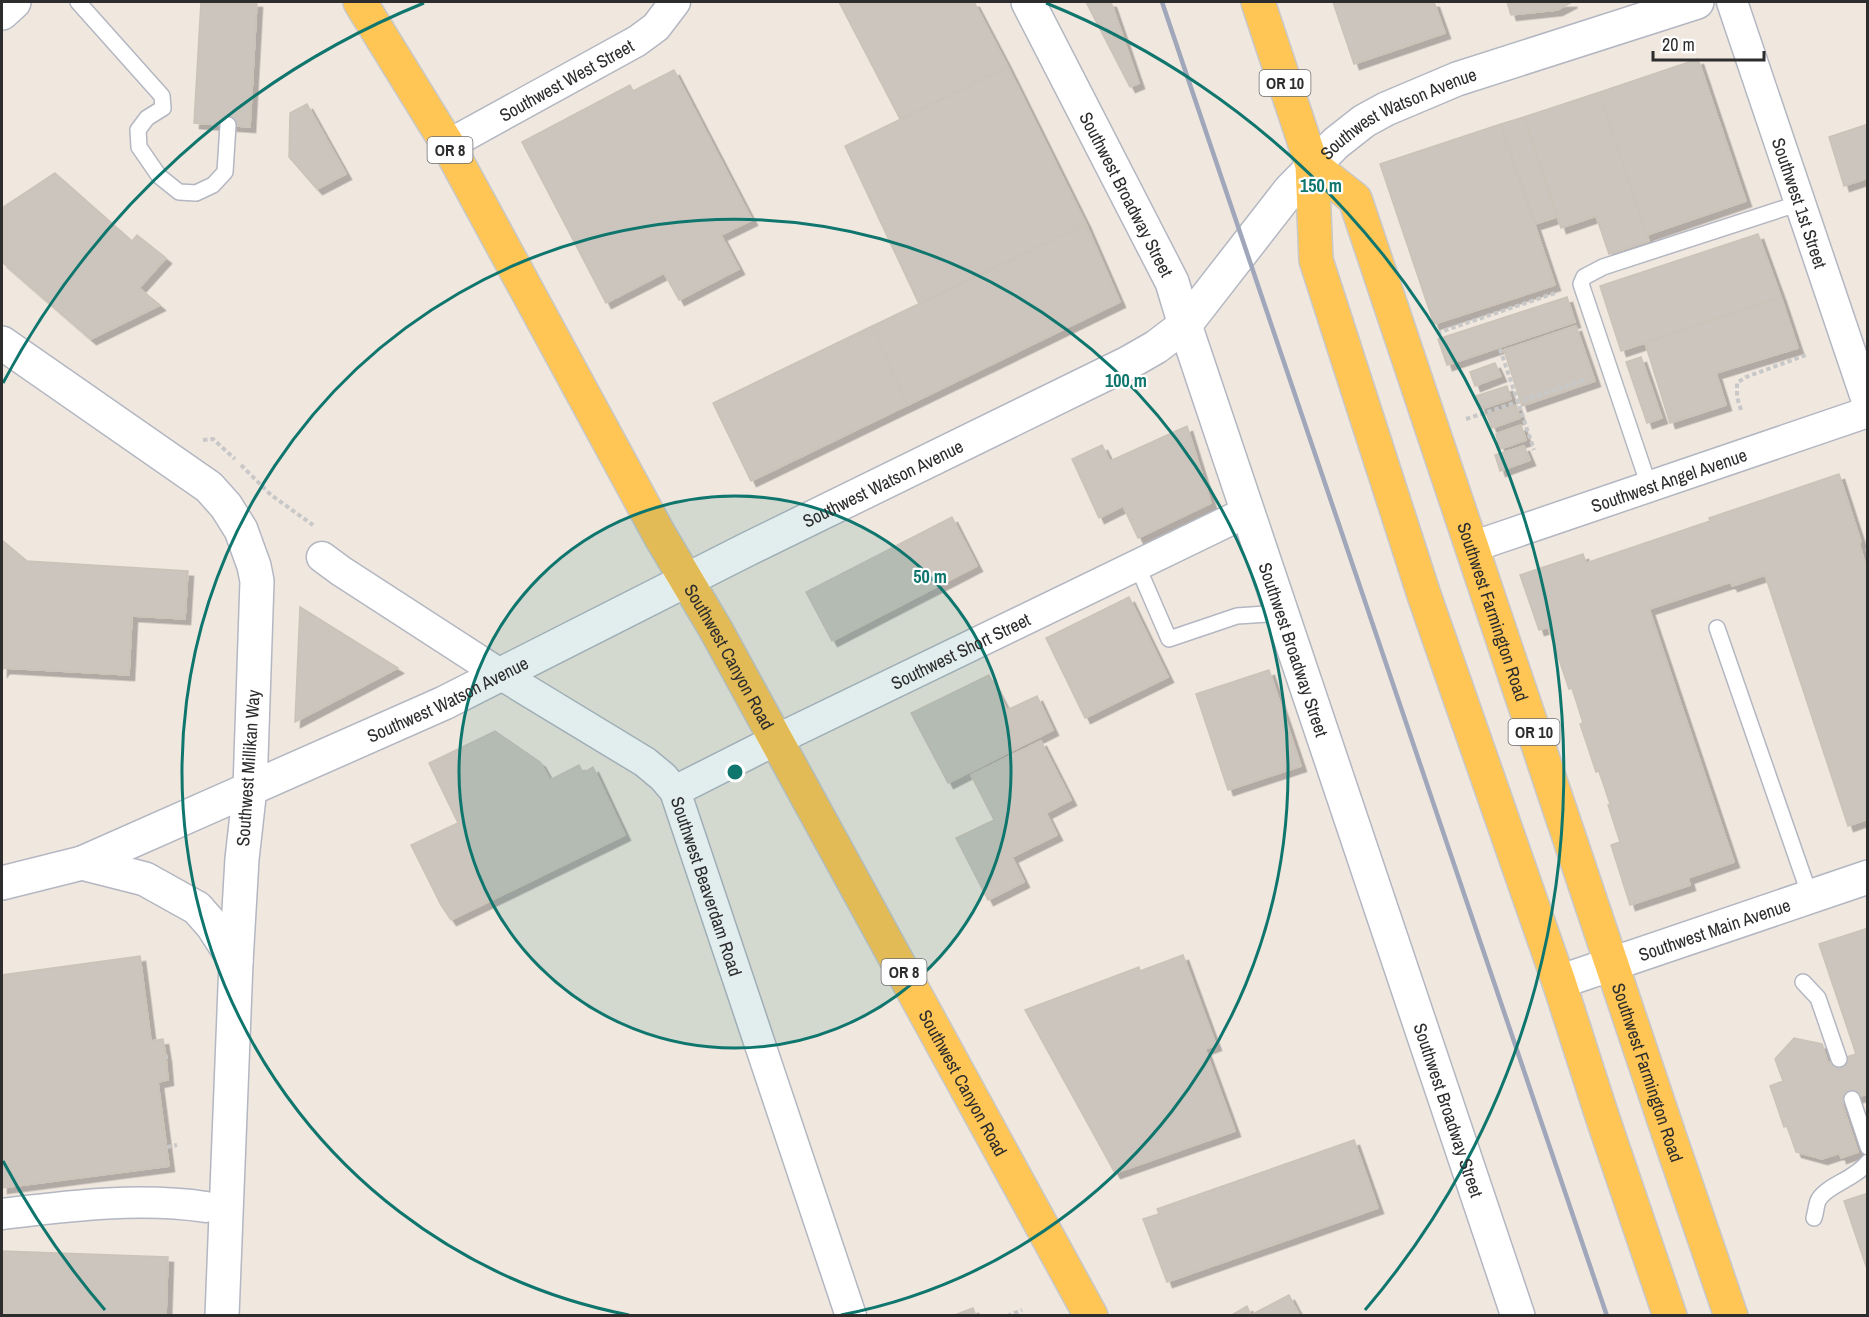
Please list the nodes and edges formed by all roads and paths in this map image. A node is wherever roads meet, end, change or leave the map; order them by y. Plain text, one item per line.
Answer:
1 (14, 2) edge
2 (78, 2) edge
3 (360, 2) edge
4 (675, 2) edge
5 (1028, 2) edge
6 (1258, 2) edge
7 (1697, 2) edge
8 (1732, 2) edge
9 (2, 14) edge
10 (228, 125) dead end
11 (448, 145) junction
12 (1312, 165) junction
13 (1800, 202) junction
14 (1581, 284) junction
15 (1185, 325) junction
16 (1428, 337) dead end
17 (2, 343) edge
18 (1500, 349) dead end
19 (1806, 355) dead end
20 (1610, 371) junction
21 (1518, 402) junction
22 (1868, 404) edge
23 (1741, 410) dead end
24 (1868, 412) edge
25 (1456, 422) dead end
26 (1534, 450) dead end
27 (1649, 486) junction
28 (1247, 512) junction
29 (1472, 547) junction
30 (322, 556) dead end
31 (1137, 565) junction
32 (686, 580) junction
33 (1281, 613) junction
34 (1717, 628) dead end
35 (500, 674) junction
36 (776, 740) junction
37 (250, 788) junction
38 (675, 792) junction
39 (82, 863) junction
40 (1868, 877) edge
41 (2, 883) edge
42 (1810, 896) junction
43 (237, 962) junction
44 (1611, 965) junction
45 (1559, 981) junction
46 (1803, 982) dead end
47 (1839, 1059) dead end
48 (1852, 1099) dead end
49 (177, 1145) dead end
50 (1868, 1147) edge
51 (167, 1148) dead end
52 (1868, 1162) edge
53 (206, 1207) dead end
54 (2, 1214) edge
55 (1814, 1218) dead end
56 (1022, 1310) dead end
57 (222, 1316) edge
58 (851, 1316) edge
59 (1007, 1316) edge
60 (1091, 1316) edge
61 (1518, 1316) edge
62 (1670, 1316) edge
63 (1731, 1316) edge

1 - 9 street
2 - 10 lane
3 - 11 main road, Southwest Canyon Road / OR 8
4 - 11 street, Southwest West Street
5 - 15 street, Southwest Broadway Street
6 - 12 main road, OR 10
7 - 12 street, Southwest Watson Avenue
8 - 13 street, Southwest 1st Street
11 - 32 main road, Southwest Canyon Road / OR 8
12 - 15 street, Southwest Watson Avenue
12 - 29 main road, Southwest Farmington Road / OR 10
12 - 45 main road, OR 10
13 - 14 lane
13 - 22 street, Southwest 1st Street
14 - 16 path
14 - 20 lane
15 - 28 street, Southwest Broadway Street
15 - 32 street, Southwest Watson Avenue
17 - 37 street, Southwest Millikan Way
18 - 21 path
19 - 23 path
20 - 21 path
20 - 27 lane
21 - 25 path
21 - 26 path
24 - 27 street, Southwest Angel Avenue
27 - 29 street, Southwest Angel Avenue
28 - 31 street, Southwest Short Street
28 - 33 street, Southwest Broadway Street
29 - 44 main road, Southwest Farmington Road / OR 10
30 - 35 street, Southwest Beaverdam Road
31 - 33 lane
31 - 36 street, Southwest Short Street
32 - 35 street, Southwest Watson Avenue
32 - 36 main road, Southwest Canyon Road / OR 8
33 - 61 street, Southwest Broadway Street
34 - 42 lane
35 - 37 street, Southwest Watson Avenue
35 - 38 street, Southwest Beaverdam Road
36 - 38 street, Southwest Short Street
36 - 60 main road, Southwest Canyon Road / OR 8
37 - 39 street, Southwest Watson Avenue
37 - 43 street, Southwest Millikan Way
38 - 58 street, Southwest Beaverdam Road
39 - 41 street, Southwest Watson Avenue
39 - 43 street
40 - 42 street, Southwest Main Avenue
42 - 44 street, Southwest Main Avenue
43 - 57 street, Southwest Millikan Way
44 - 45 street, Southwest Main Avenue
44 - 63 main road, Southwest Farmington Road / OR 10
45 - 62 main road, OR 10
46 - 47 lane
48 - 50 lane
49 - 51 path
52 - 55 lane
53 - 54 street
56 - 59 path

